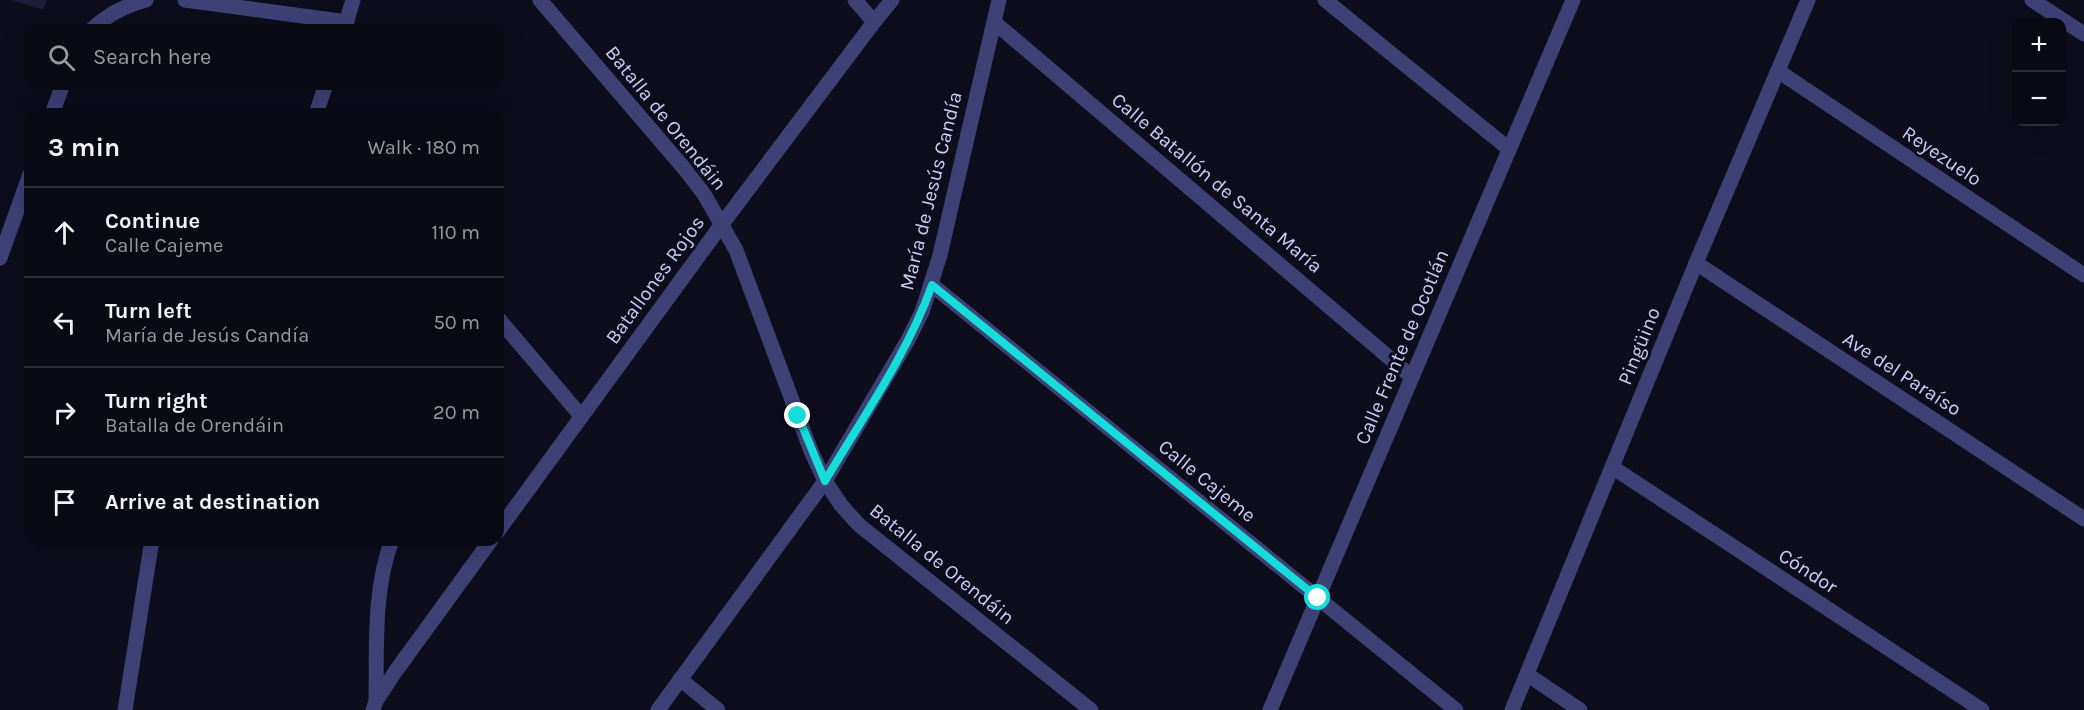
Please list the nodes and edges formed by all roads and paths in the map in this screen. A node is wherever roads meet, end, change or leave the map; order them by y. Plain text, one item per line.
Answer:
1 (146, 0) edge
2 (185, 0) edge
3 (353, 0) edge
4 (540, 0) edge
5 (855, 0) edge
6 (892, 0) edge
7 (999, 0) edge
8 (1325, 0) edge
9 (1573, 0) edge
10 (1808, 0) edge
11 (2032, 0) edge
12 (874, 22) junction
13 (994, 22) junction
14 (98, 24) edge
15 (333, 24) edge
16 (346, 24) edge
17 (2084, 34) edge
18 (1778, 71) junction
19 (61, 90) edge
20 (324, 90) edge
21 (54, 108) edge
22 (320, 108) edge
23 (1509, 149) junction
24 (24, 190) edge
25 (722, 224) junction
26 (1, 253) edge
27 (1696, 263) junction
28 (2084, 275) edge
29 (932, 285) junction
30 (504, 325) edge
31 (1412, 377) junction
32 (581, 416) junction
33 (1612, 467) junction
34 (825, 481) junction
35 (2084, 519) edge
36 (504, 523) edge
37 (151, 546) edge
38 (390, 546) edge
39 (487, 546) edge
40 (1318, 598) junction
41 (1528, 675) junction
42 (680, 679) junction
43 (374, 705) edge
44 (125, 710) edge
45 (658, 710) edge
46 (718, 710) edge
47 (1090, 710) edge
48 (1270, 710) edge
49 (1456, 710) edge
50 (1512, 710) edge
51 (1581, 710) edge
52 (1982, 710) edge

1 - 14 street
2 - 15 street
3 - 16 street
4 - 25 street, Batalla de Orendáin
5 - 12 street
6 - 12 street, Batallones Rojos
7 - 13 street, María de Jesús Candía
8 - 23 street
9 - 23 street, Calle Frente de Ocotlán
10 - 18 street, Pingüino
11 - 17 street
12 - 25 street, Batallones Rojos
13 - 29 street, María de Jesús Candía
13 - 31 street, Calle Batallón de Santa María
18 - 27 street, Pingüino
18 - 28 street, Reyezuelo
19 - 21 street
20 - 22 street
23 - 31 street, Calle Frente de Ocotlán
24 - 26 street
25 - 32 street, Batallones Rojos
25 - 34 street, Batalla de Orendáin
27 - 33 street, Pingüino
27 - 35 street, Ave del Paraíso
29 - 34 street, María de Jesús Candía
29 - 40 street, Calle Cajeme
30 - 32 street
31 - 40 street, Calle Frente de Ocotlán
32 - 36 street, Batallones Rojos
33 - 41 street, Pingüino
33 - 52 street, Cóndor
34 - 42 street, María de Jesús Candía
34 - 47 street, Batalla de Orendáin
37 - 44 street
38 - 43 street
39 - 43 street
40 - 48 street, Calle Frente de Ocotlán
40 - 49 street, Calle Cajeme
41 - 50 street, Pingüino
41 - 51 street
42 - 45 street, María de Jesús Candía
42 - 46 street

